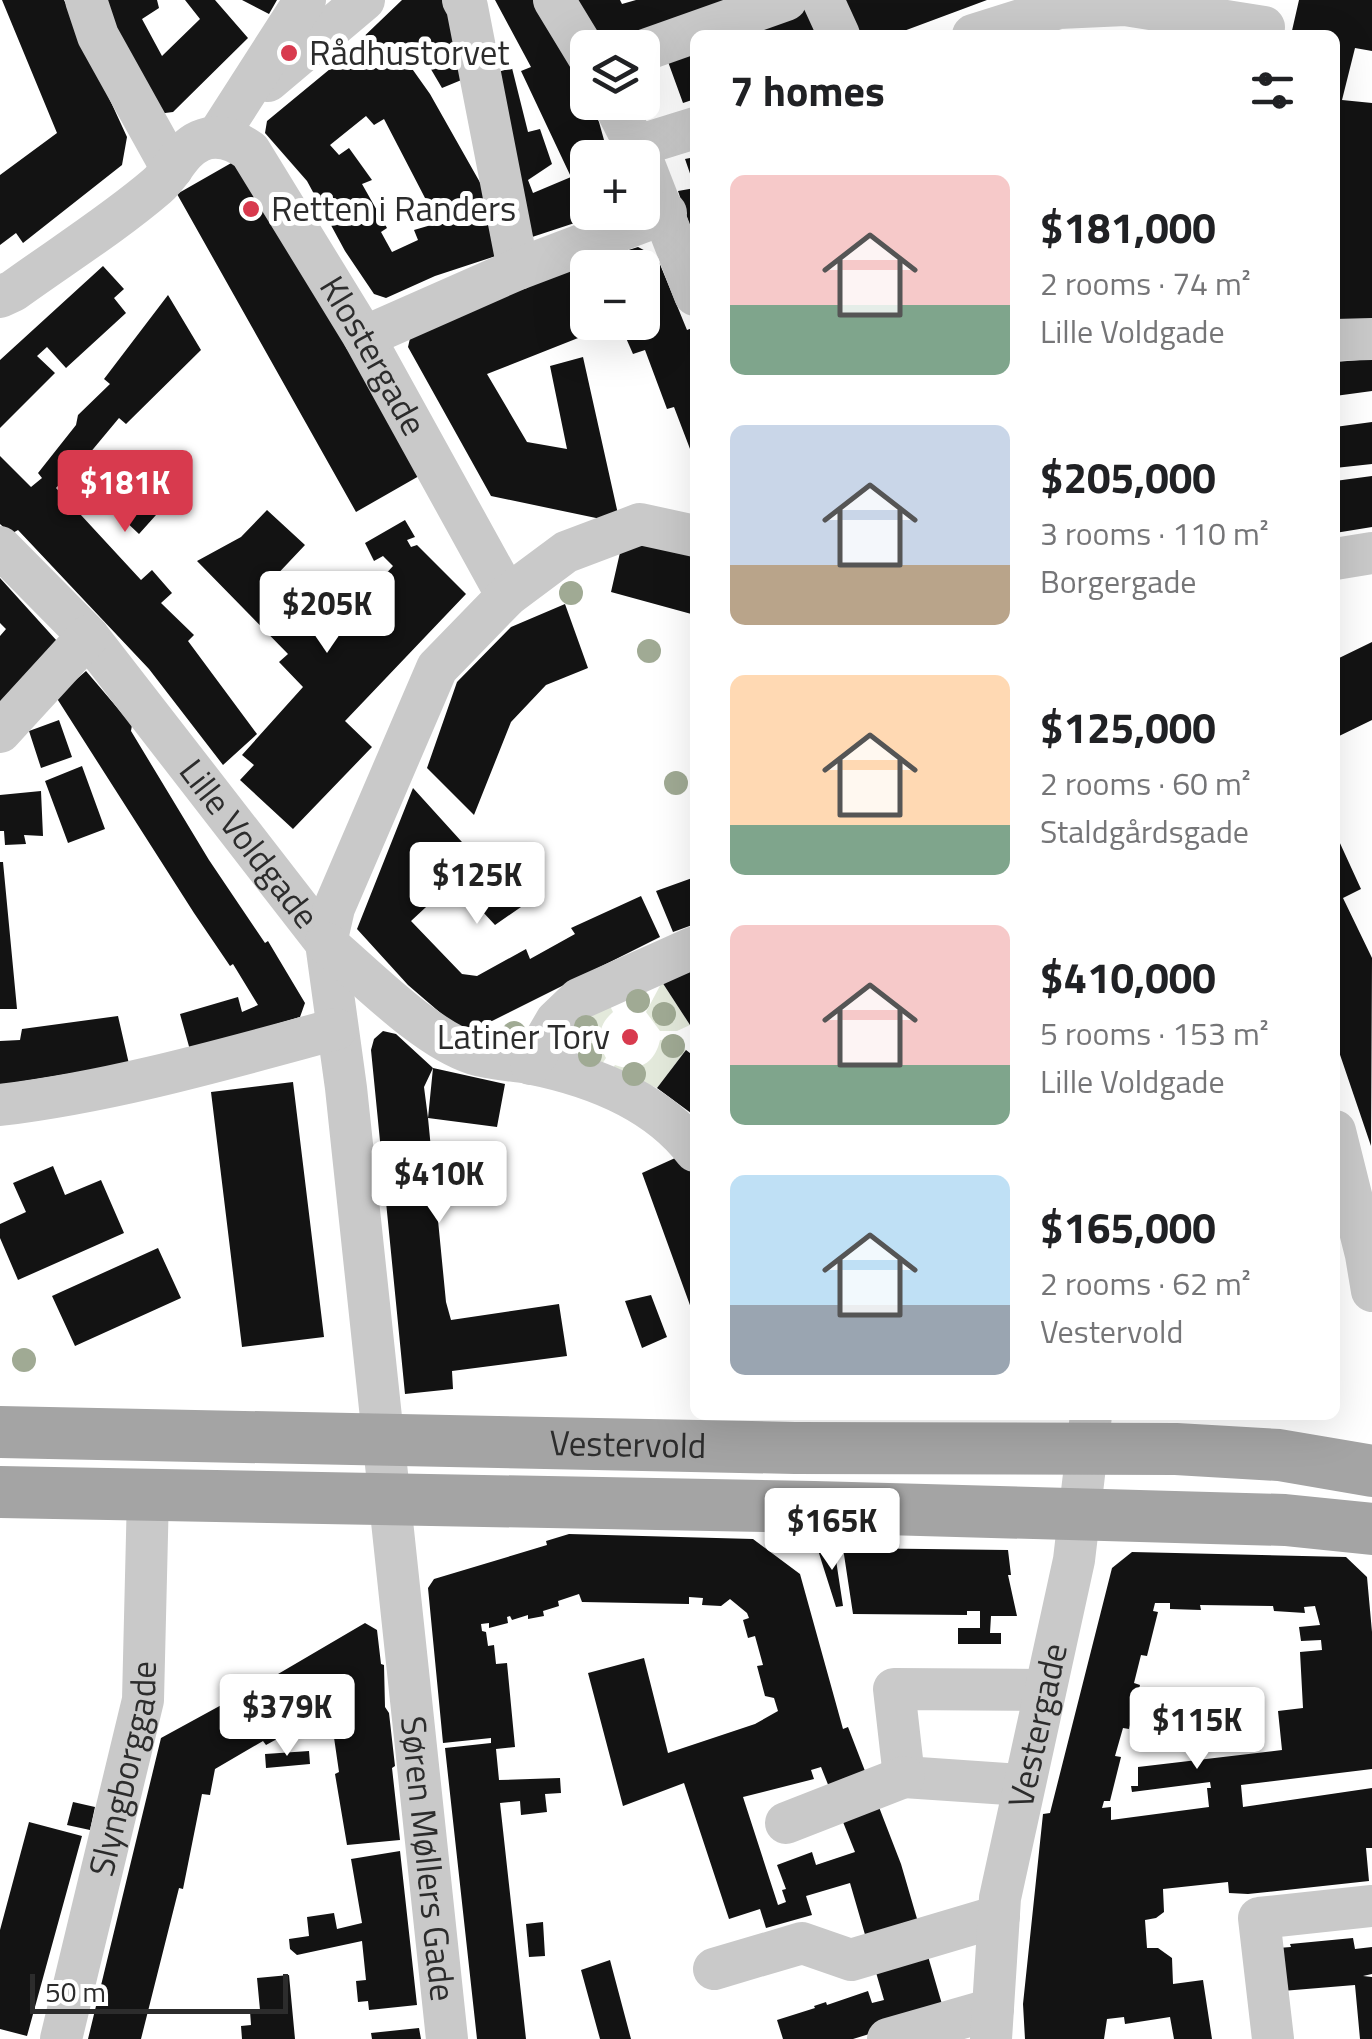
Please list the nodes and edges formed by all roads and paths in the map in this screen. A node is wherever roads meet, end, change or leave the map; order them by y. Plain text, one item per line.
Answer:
1 (86, 0) edge
2 (304, 0) edge
3 (364, 0) edge
4 (463, 0) edge
5 (554, 0) edge
6 (786, 0) edge
7 (823, 0) edge
8 (1265, 21) edge
9 (572, 30) edge
10 (701, 30) edge
11 (837, 30) edge
12 (989, 30) edge
13 (690, 34) edge
14 (660, 45) edge
15 (229, 120) junction
16 (690, 130) edge
17 (660, 145) edge
18 (172, 169) junction
19 (660, 199) edge
20 (666, 213) junction
21 (518, 269) junction
22 (690, 281) edge
23 (0, 298) edge
24 (364, 338) junction
25 (1372, 339) edge
26 (1340, 340) edge
27 (690, 535) edge
28 (0, 546) edge
29 (1372, 553) edge
30 (1340, 558) edge
31 (507, 596) junction
32 (88, 636) junction
33 (0, 732) edge
34 (326, 943) junction
35 (690, 950) edge
36 (336, 1028) junction
37 (531, 1064) junction
38 (0, 1105) edge
39 (690, 1145) edge
40 (1340, 1151) edge
41 (1372, 1291) edge
42 (0, 1432) edge
43 (1089, 1432) edge
44 (383, 1440) junction
45 (1372, 1470) edge
46 (0, 1492) edge
47 (148, 1494) junction
48 (388, 1498) junction
49 (1079, 1515) junction
50 (1372, 1528) edge
51 (1045, 1690) junction
52 (904, 1777) junction
53 (1022, 1785) junction
54 (786, 1823) dead end
55 (1372, 1906) edge
56 (999, 1916) junction
57 (714, 1969) dead end
58 (992, 2024) edge
59 (61, 2039) edge
60 (447, 2039) edge
61 (888, 2039) edge
62 (1272, 2039) edge

1 - 18 street
2 - 15 street
3 - 15 street
4 - 21 street
5 - 9 street
6 - 10 street
7 - 11 street
8 - 12 street
13 - 14 street
15 - 18 street
15 - 24 street, Klostergade
16 - 17 street
18 - 23 street
19 - 20 street
20 - 21 street
20 - 22 street
21 - 24 street
24 - 31 street, Klostergade
25 - 26 street
27 - 31 street
28 - 32 street, Lille Voldgade
29 - 30 street
31 - 34 street
32 - 33 street
32 - 34 street, Lille Voldgade
34 - 36 street, Lille Voldgade
34 - 37 street
35 - 37 street
36 - 38 street
36 - 44 street, Lille Voldgade
37 - 39 street
40 - 41 street
42 - 44 main road, Vestervold
43 - 44 main road, Vestervold
43 - 45 main road, Vestervold
43 - 49 street, Vestergade
44 - 48 street, Søren Møllers Gade
46 - 47 main road, Vestervold
47 - 48 main road, Vestervold
47 - 59 street, Slyngborggade
48 - 49 main road, Vestervold
48 - 60 street, Søren Møllers Gade
49 - 50 main road, Vestervold
49 - 51 street, Vestergade
51 - 52 street
51 - 53 street, Vestergade
52 - 53 street
52 - 54 street
53 - 56 street, Vestergade
55 - 62 street
56 - 57 street
56 - 58 street, Vestergade
58 - 61 street

